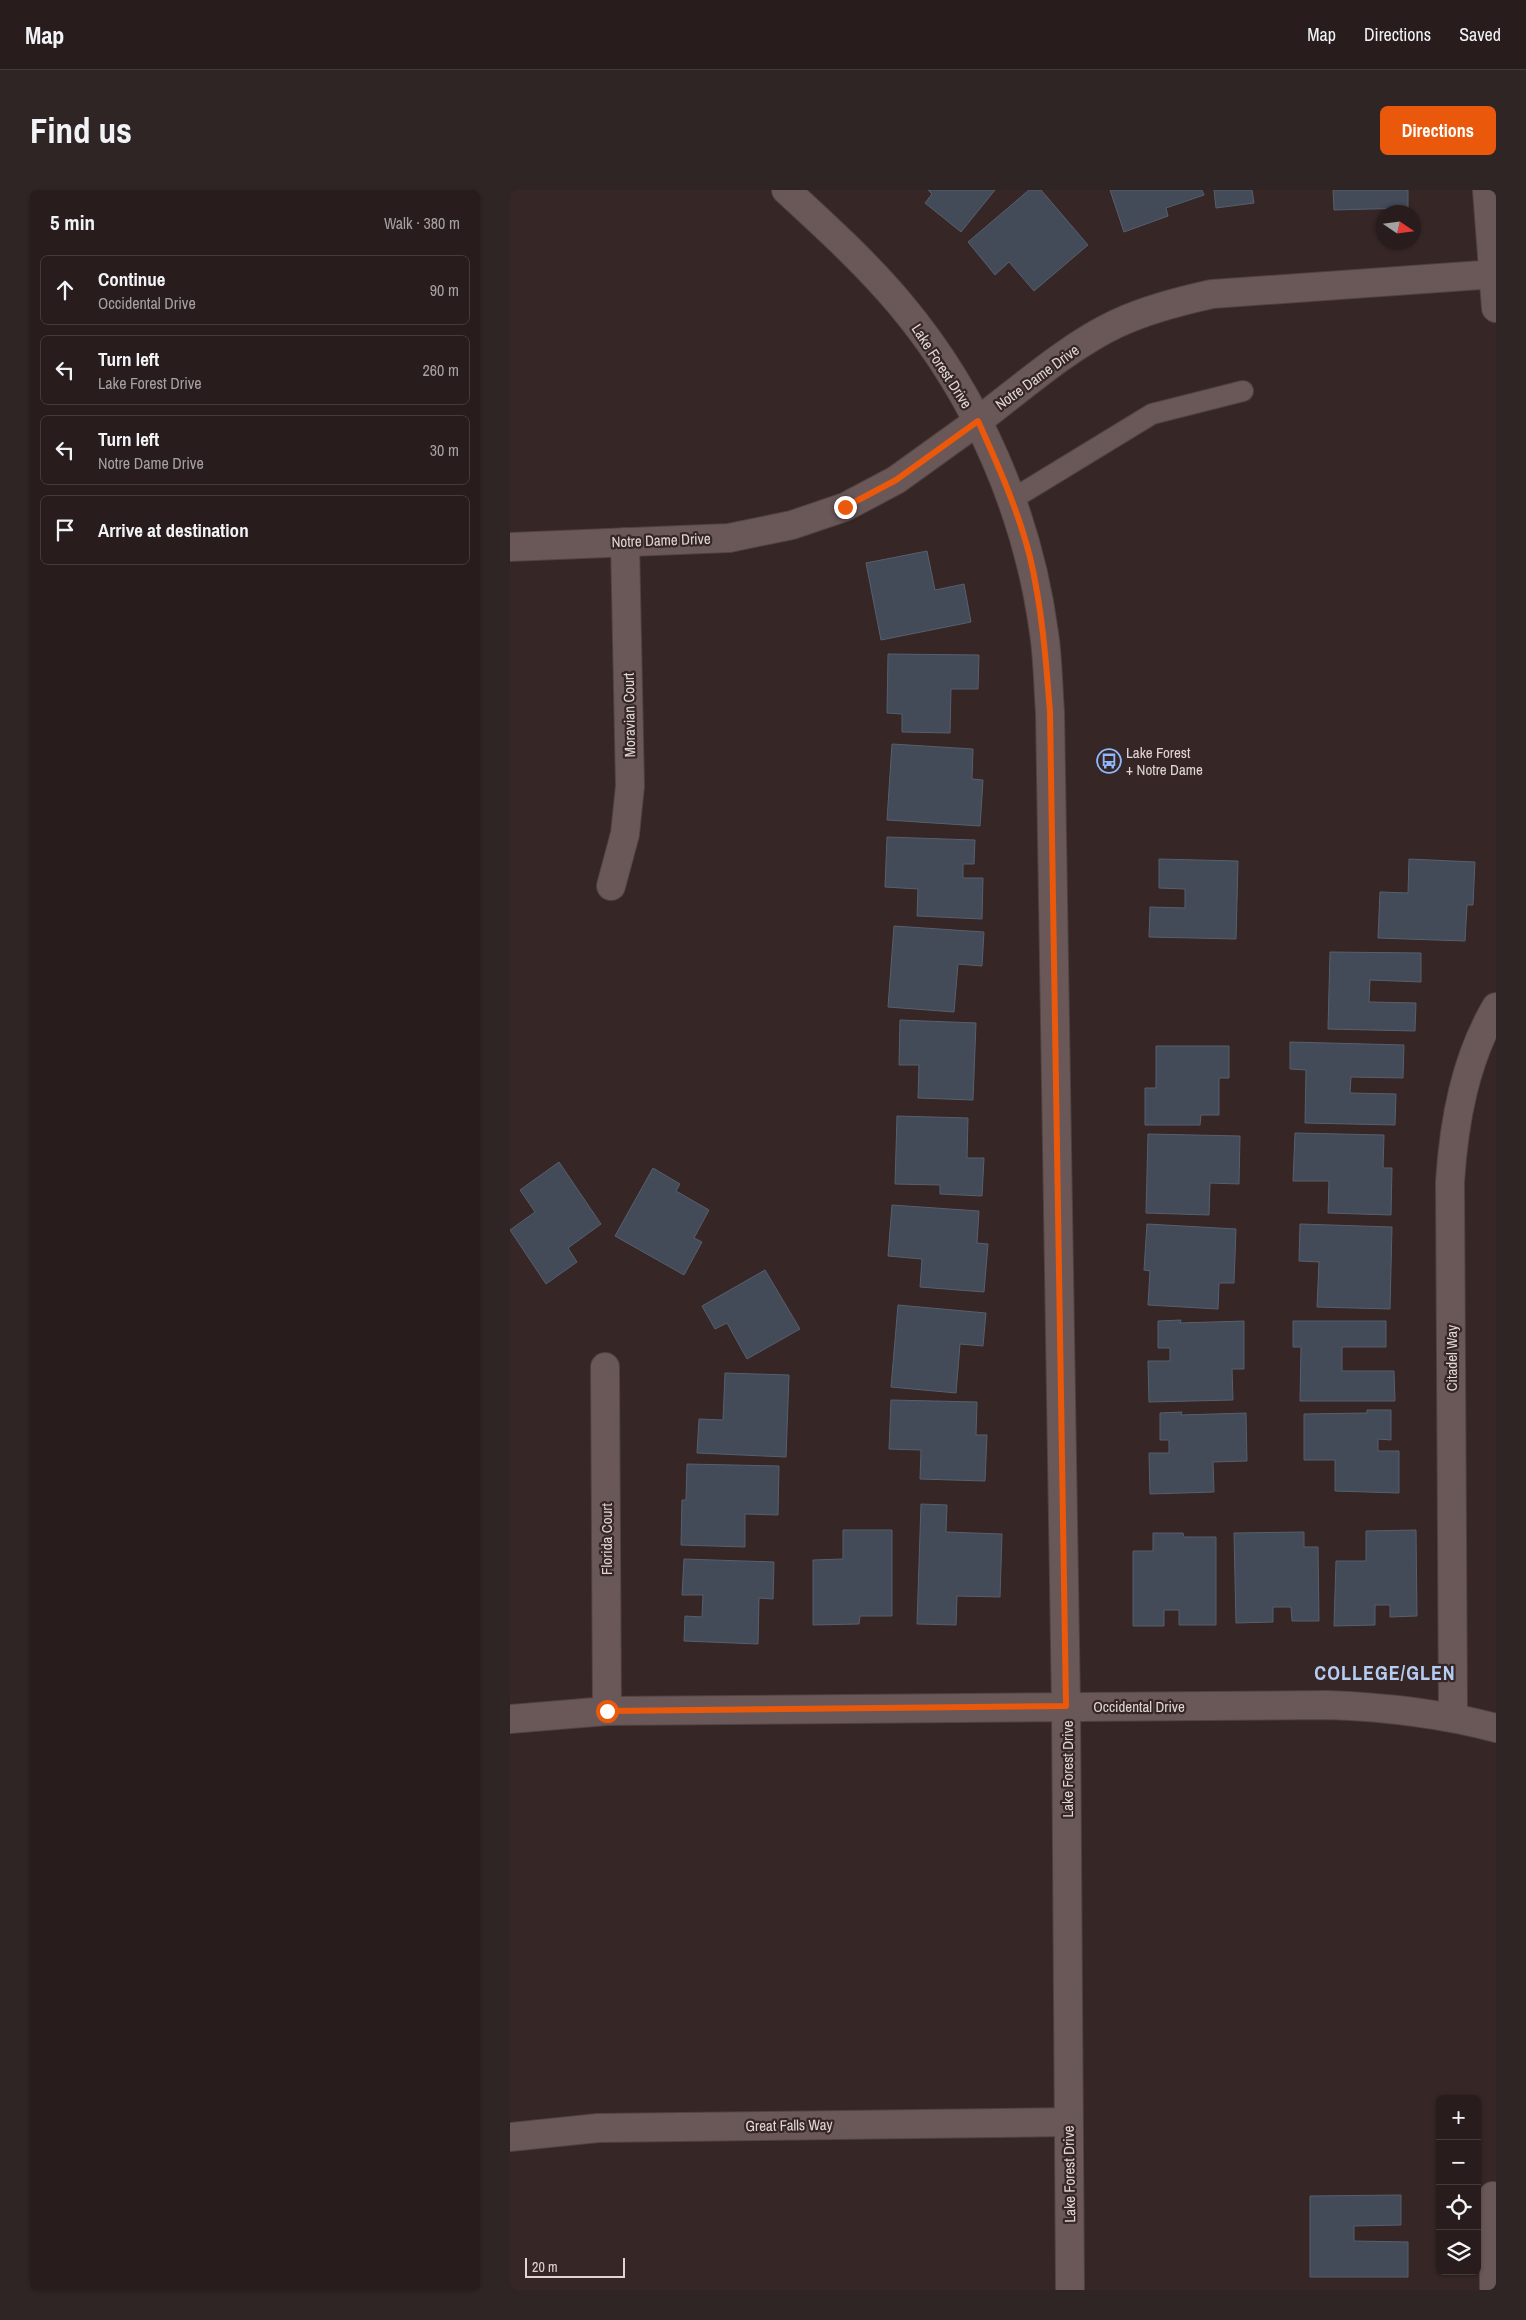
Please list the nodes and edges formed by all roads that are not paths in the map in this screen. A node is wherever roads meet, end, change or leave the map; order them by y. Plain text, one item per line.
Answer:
1 (786, 190) edge
2 (1488, 190) edge
3 (1495, 274) edge
4 (1496, 308) edge
5 (1243, 391) dead end
6 (978, 421) junction
7 (1012, 500) junction
8 (625, 542) junction
9 (510, 547) edge
10 (611, 886) dead end
11 (1496, 1007) edge
12 (605, 1367) dead end
13 (1066, 1706) junction
14 (607, 1711) junction
15 (1453, 1716) junction
16 (510, 1719) edge
17 (1496, 1728) edge
18 (1068, 2122) junction
19 (510, 2137) edge
20 (1493, 2196) dead end
21 (1070, 2290) edge
22 (1494, 2290) edge

1 - 6 street, Lake Forest Drive
2 - 3 street
3 - 4 street
3 - 6 street, Notre Dame Drive
5 - 7 lane
6 - 7 street, Lake Forest Drive
6 - 8 street, Notre Dame Drive
7 - 13 street, Lake Forest Drive
8 - 9 street, Notre Dame Drive
8 - 10 street, Moravian Court
11 - 15 street, Citadel Way
12 - 14 street, Florida Court
13 - 14 street, Occidental Drive
13 - 15 street, Occidental Drive
13 - 18 street, Lake Forest Drive
14 - 16 street, Occidental Drive
15 - 17 street, Occidental Drive
18 - 19 street, Great Falls Way
18 - 21 street, Lake Forest Drive
20 - 22 street

